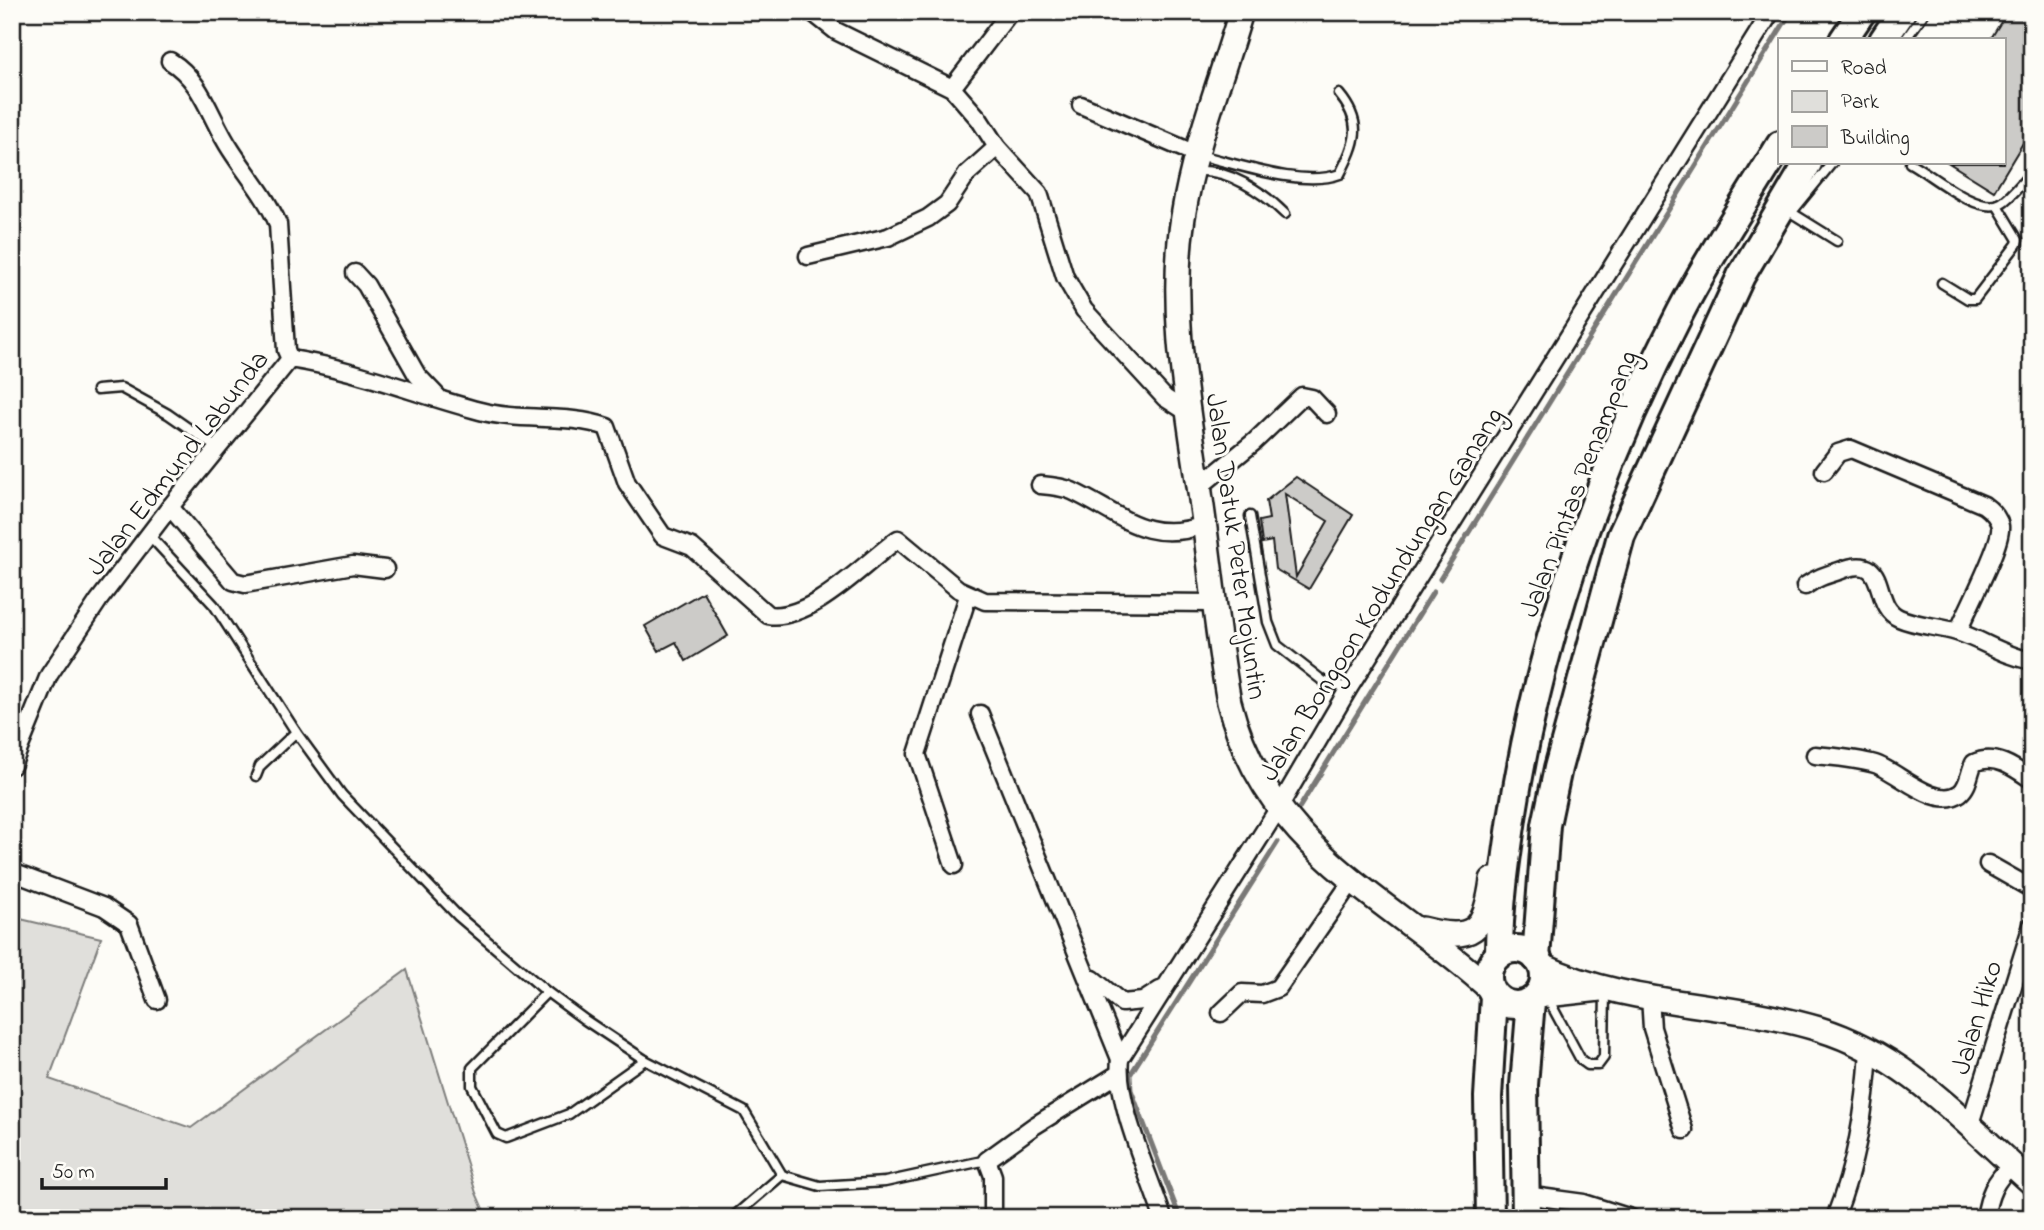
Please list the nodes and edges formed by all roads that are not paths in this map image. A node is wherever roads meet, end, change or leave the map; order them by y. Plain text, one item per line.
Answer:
1 (812, 12) edge
2 (1010, 12) edge
3 (1241, 12) edge
4 (1771, 12) edge
5 (1862, 12) edge
6 (1902, 12) edge
7 (1925, 12) edge
8 (1844, 38) edge
9 (1884, 38) edge
10 (1906, 38) edge
11 (170, 61) dead end
12 (952, 88) junction
13 (1339, 94) dead end
14 (1081, 105) dead end
15 (997, 147) junction
16 (1778, 148) edge
17 (1194, 163) junction
18 (1807, 164) edge
19 (1831, 164) edge
20 (1918, 165) edge
21 (2032, 173) edge
22 (1997, 205) junction
23 (1792, 213) junction
24 (1285, 214) dead end
25 (1837, 241) dead end
26 (808, 256) dead end
27 (355, 273) dead end
28 (1741, 276) junction
29 (1942, 283) dead end
30 (290, 359) junction
31 (97, 390) dead end
32 (438, 397) junction
33 (1187, 412) junction
34 (1327, 414) dead end
35 (217, 448) junction
36 (1824, 471) dead end
37 (1040, 485) dead end
38 (1199, 487) junction
39 (170, 507) junction
40 (1250, 516) dead end
41 (1204, 525) junction
42 (149, 535) junction
43 (385, 569) dead end
44 (1805, 586) dead end
45 (968, 596) junction
46 (1214, 603) junction
47 (1958, 632) junction
48 (2032, 661) edge
49 (1349, 688) junction
50 (981, 714) dead end
51 (296, 732) junction
52 (1815, 755) dead end
53 (12, 766) edge
54 (256, 776) dead end
55 (2032, 780) edge
56 (1517, 789) junction
57 (1278, 809) junction
58 (1988, 864) dead end
59 (954, 865) dead end
60 (12, 872) edge
61 (1353, 881) junction
62 (2032, 888) edge
63 (2032, 925) edge
64 (1415, 927) junction
65 (1499, 954) junction
66 (1539, 961) junction
67 (2025, 967) edge
68 (1088, 975) junction
69 (1165, 987) junction
70 (1602, 989) junction
71 (547, 992) junction
72 (1492, 992) junction
73 (1650, 996) junction
74 (1538, 998) junction
75 (157, 1000) dead end
76 (1221, 1013) dead end
77 (1869, 1050) junction
78 (645, 1060) junction
79 (1119, 1067) junction
80 (1970, 1124) junction
81 (1684, 1130) dead end
82 (986, 1160) junction
83 (2012, 1165) junction
84 (782, 1175) junction
85 (2032, 1183) edge
86 (1526, 1206) edge
87 (732, 1218) edge
88 (993, 1218) edge
89 (1163, 1218) edge
90 (1490, 1218) edge
91 (1631, 1218) edge
92 (1835, 1218) edge
93 (1985, 1218) edge

1 - 12 street
2 - 12 street
3 - 17 main road, Jalan Datuk Peter Mojuntin
4 - 49 street, Jalan Bongoon Kodundungan Ganang
5 - 8 main road
6 - 9 main road
7 - 10 lane
11 - 30 street
12 - 15 street
13 - 17 lane
14 - 17 street
15 - 26 street
15 - 33 street
16 - 56 main road, Jalan Pintas Penampang
17 - 24 lane
17 - 33 main road, Jalan Datuk Peter Mojuntin
18 - 28 main road
19 - 23 lane
20 - 22 lane
21 - 22 lane
22 - 29 lane
23 - 25 lane
23 - 28 lane
27 - 32 street
28 - 66 main road
30 - 32 street, Jalan Edmund Labunda
30 - 35 street, Jalan Edmund Labunda
31 - 35 lane
32 - 45 street, Jalan Edmund Labunda
33 - 38 main road, Jalan Datuk Peter Mojuntin
34 - 38 street
35 - 39 street, Jalan Edmund Labunda
36 - 47 street
37 - 41 street
38 - 41 main road, Jalan Datuk Peter Mojuntin
39 - 42 street, Jalan Edmund Labunda
39 - 43 street
40 - 49 lane
41 - 46 main road, Jalan Datuk Peter Mojuntin
42 - 51 lane
42 - 53 street, Jalan Edmund Labunda
44 - 47 street
45 - 46 street, Jalan Edmund Labunda
45 - 59 street
46 - 57 main road, Jalan Datuk Peter Mojuntin
47 - 48 street
49 - 57 street, Jalan Bongoon Kodundungan Ganang
50 - 68 street
51 - 54 lane
51 - 71 lane
52 - 55 street
56 - 64 main road
56 - 65 main road, Jalan Pintas Penampang
57 - 61 main road, Jalan Datuk Peter Mojuntin
57 - 69 street, Jalan Bongoon Kodundungan Ganang
58 - 62 street
60 - 75 street
61 - 64 main road, Jalan Datuk Peter Mojuntin
61 - 76 street
63 - 67 street, Jalan Hiko
64 - 72 main road, Jalan Datuk Peter Mojuntin
65 - 66 main road
65 - 72 main road
66 - 70 main road
66 - 74 main road
67 - 80 street, Jalan Hiko
68 - 69 street
68 - 79 street
69 - 79 street, Jalan Bongoon Kodundungan Ganang
70 - 73 main road
70 - 74 main road
70 - 74 lane
71 - 78 lane
71 - 78 lane
72 - 74 main road
72 - 90 main road
73 - 77 main road
73 - 81 street
74 - 86 main road
77 - 80 main road
77 - 92 street
78 - 84 lane
79 - 82 street
79 - 89 street
80 - 83 main road
82 - 84 lane
82 - 88 street
83 - 85 main road
83 - 93 street
84 - 87 lane
86 - 91 street

